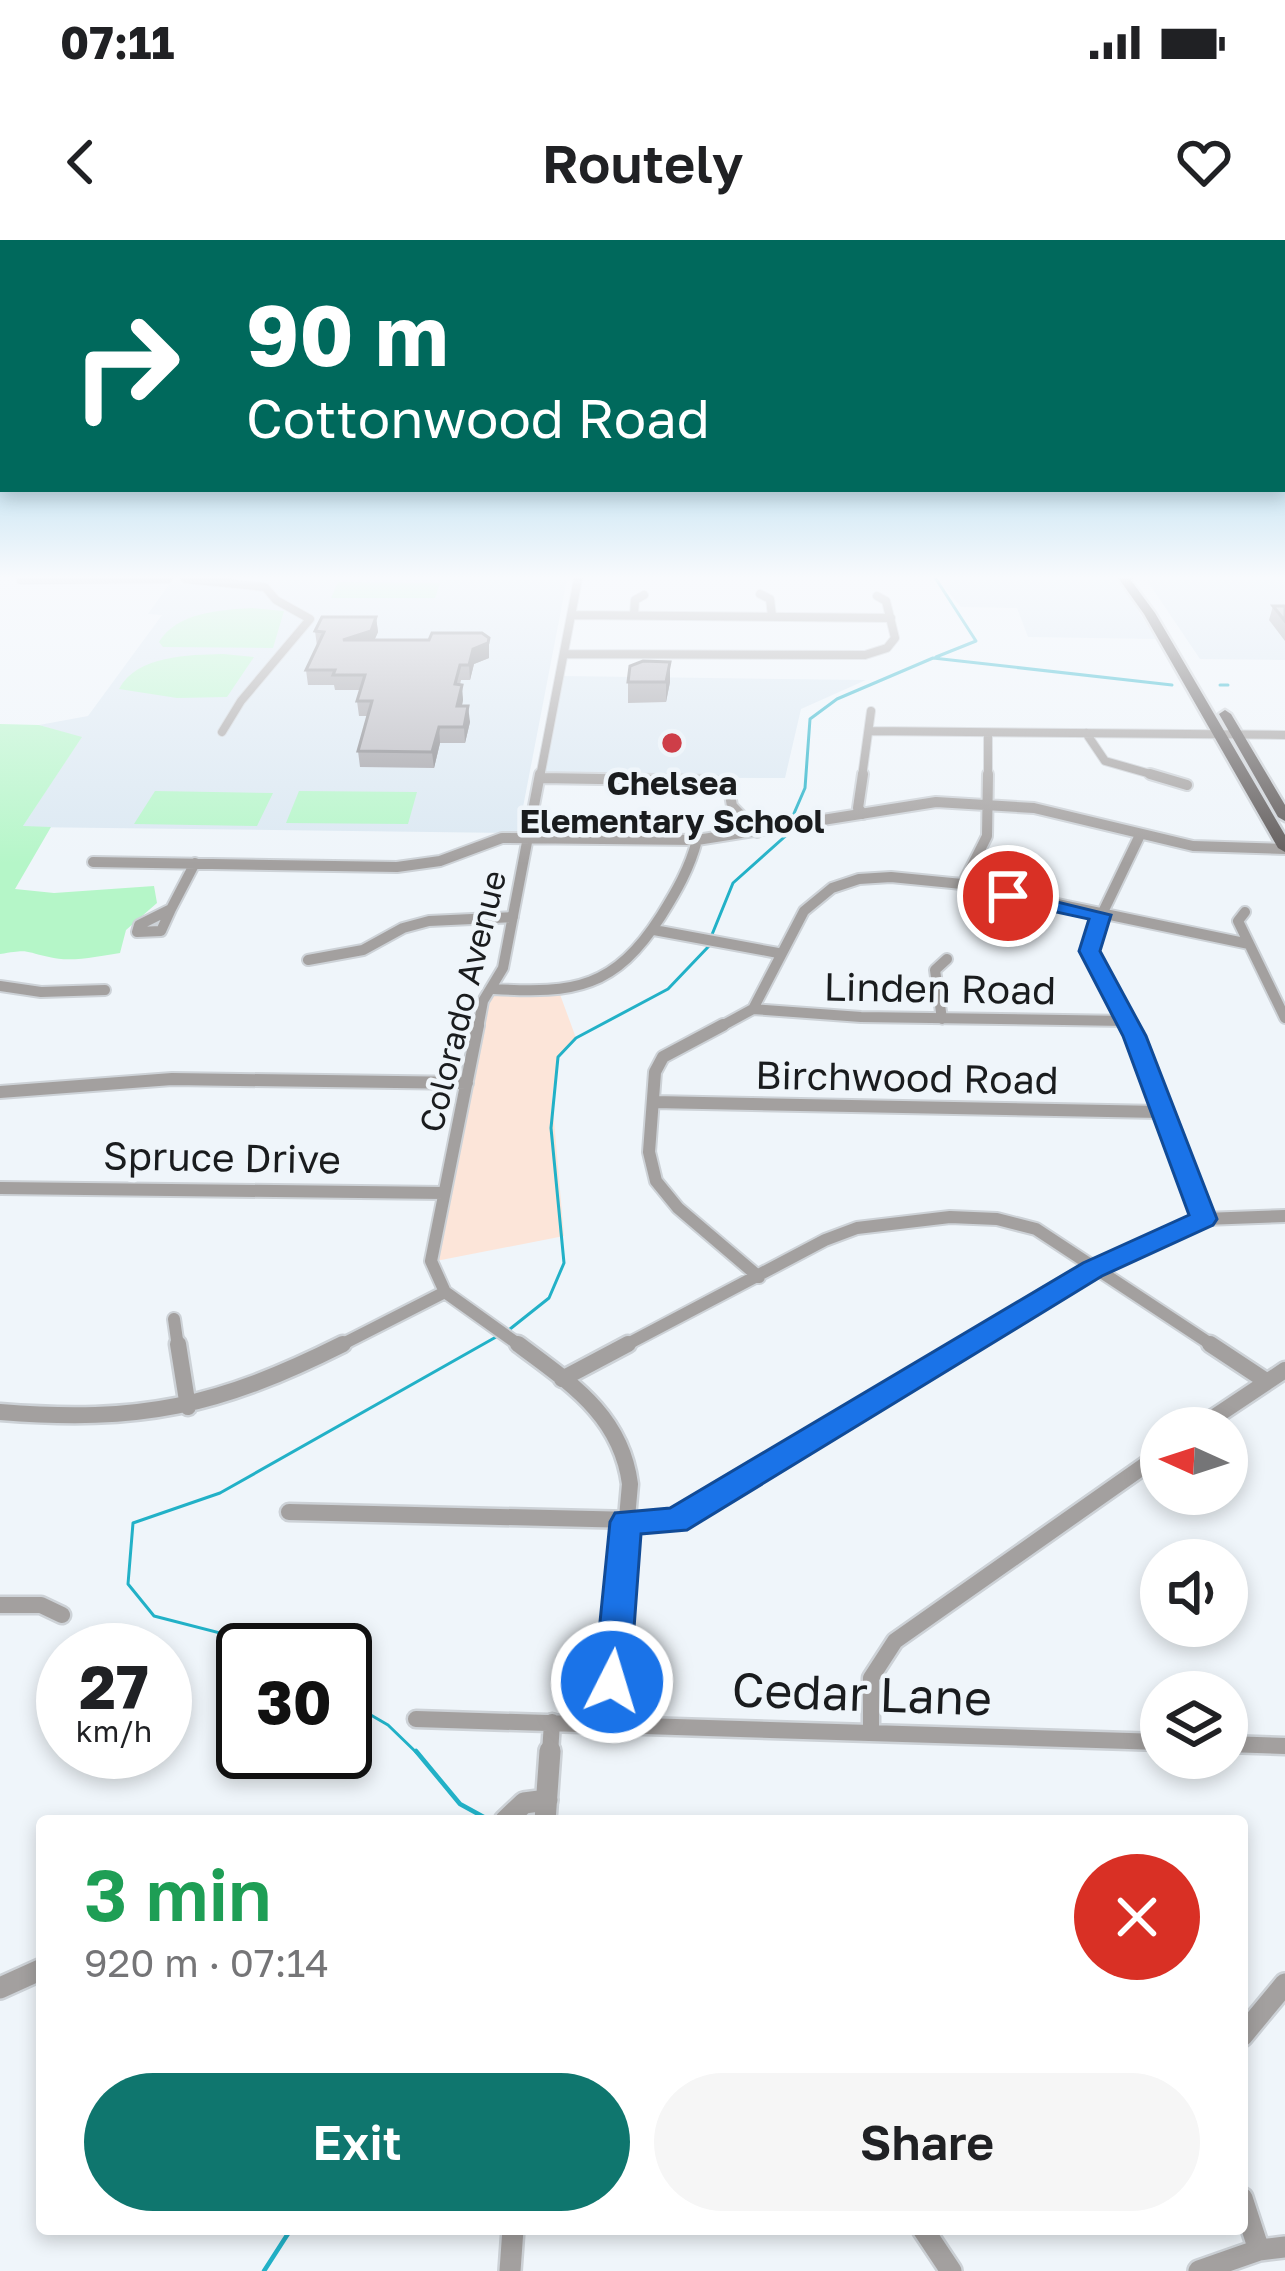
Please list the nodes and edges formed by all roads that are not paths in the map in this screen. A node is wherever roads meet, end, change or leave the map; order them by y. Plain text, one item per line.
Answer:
1 (265, 674) edge
2 (561, 674) edge
3 (1184, 674) edge
4 (1199, 674) edge
5 (871, 711) dead end
6 (870, 731) junction
7 (222, 732) dead end
8 (988, 733) junction
9 (1087, 733) junction
10 (1220, 735) junction
11 (1237, 735) junction
12 (1285, 735) edge
13 (542, 778) junction
14 (1187, 784) dead end
15 (988, 804) junction
16 (863, 814) junction
17 (1285, 817) edge
18 (758, 832) junction
19 (1140, 835) junction
20 (528, 836) junction
21 (697, 840) junction
22 (1285, 849) edge
23 (93, 862) dead end
24 (195, 862) junction
25 (962, 886) junction
26 (171, 909) dead end
27 (1245, 912) dead end
28 (1101, 915) junction
29 (513, 917) junction
30 (654, 930) junction
31 (1249, 944) junction
32 (778, 952) junction
33 (947, 959) dead end
34 (308, 960) dead end
35 (0, 986) edge
36 (494, 989) junction
37 (105, 990) dead end
38 (753, 1009) junction
39 (1285, 1018) edge
40 (942, 1019) junction
41 (1127, 1021) junction
42 (466, 1083) junction
43 (0, 1092) edge
44 (654, 1102) junction
45 (1160, 1112) junction
46 (0, 1188) edge
47 (444, 1193) junction
48 (1285, 1216) edge
49 (1204, 1219) junction
50 (1093, 1270) junction
51 (759, 1277) junction
52 (445, 1292) junction
53 (174, 1319) dead end
54 (1285, 1370) edge
55 (562, 1379) junction
56 (1266, 1381) junction
57 (188, 1407) junction
58 (1228, 1407) edge
59 (0, 1412) edge
60 (1140, 1469) edge
61 (290, 1512) dead end
62 (626, 1522) junction
63 (0, 1605) edge
64 (62, 1615) dead end
65 (416, 1719) dead end
66 (552, 1722) junction
67 (609, 1722) junction
68 (871, 1733) junction
69 (1140, 1741) edge
70 (1248, 1745) edge
71 (1285, 1746) edge
72 (546, 1810) edge
73 (511, 1815) edge
74 (36, 1972) edge
75 (1285, 1984) edge
76 (0, 1988) edge
77 (1248, 2029) edge
78 (1248, 2218) edge
79 (513, 2235) edge
80 (926, 2235) edge
81 (1285, 2248) edge
82 (1258, 2250) junction
83 (510, 2271) edge
84 (951, 2271) edge
85 (1198, 2271) edge

1 - 7 street
2 - 13 street, Colorado Avenue
3 - 10 main road
4 - 11 main road
5 - 6 street
6 - 8 street
6 - 16 street
8 - 9 street
8 - 15 street
9 - 10 street
9 - 14 street
10 - 11 street
10 - 22 main road
11 - 12 street
11 - 17 main road
13 - 18 street
13 - 20 street, Colorado Avenue
15 - 16 street
15 - 19 street
15 - 25 street
16 - 18 street
18 - 21 street
19 - 22 street
19 - 28 street
20 - 21 street
20 - 24 street
20 - 29 street, Colorado Avenue
21 - 30 street
23 - 24 street
24 - 26 street
25 - 28 street
25 - 32 street
27 - 31 street
28 - 31 street
28 - 41 street
29 - 34 street
29 - 36 street, Colorado Avenue
30 - 32 street
30 - 36 street
31 - 39 street
32 - 38 street
33 - 40 street
35 - 37 street
36 - 42 street, Colorado Avenue
38 - 40 street, Linden Road
38 - 44 street
40 - 41 street, Linden Road
41 - 45 street
42 - 43 street
42 - 47 street, Colorado Avenue
44 - 45 street, Birchwood Road
44 - 51 street
45 - 49 street
46 - 47 street, Spruce Drive
47 - 52 street, Colorado Avenue
48 - 49 street
49 - 50 street
50 - 51 street
50 - 56 street
50 - 62 street
51 - 55 street
52 - 55 street
52 - 57 street
53 - 57 street
54 - 56 street
55 - 62 street
56 - 58 street
57 - 59 street
60 - 68 street
61 - 62 street
62 - 67 street
63 - 64 street
65 - 66 street, Cedar Lane
66 - 67 street, Cedar Lane
66 - 72 street
67 - 68 street, Cedar Lane
68 - 69 street, Cedar Lane
70 - 71 street
72 - 73 street
74 - 76 street
75 - 77 street
78 - 82 street
79 - 83 street
80 - 84 street
81 - 82 street
82 - 85 street

